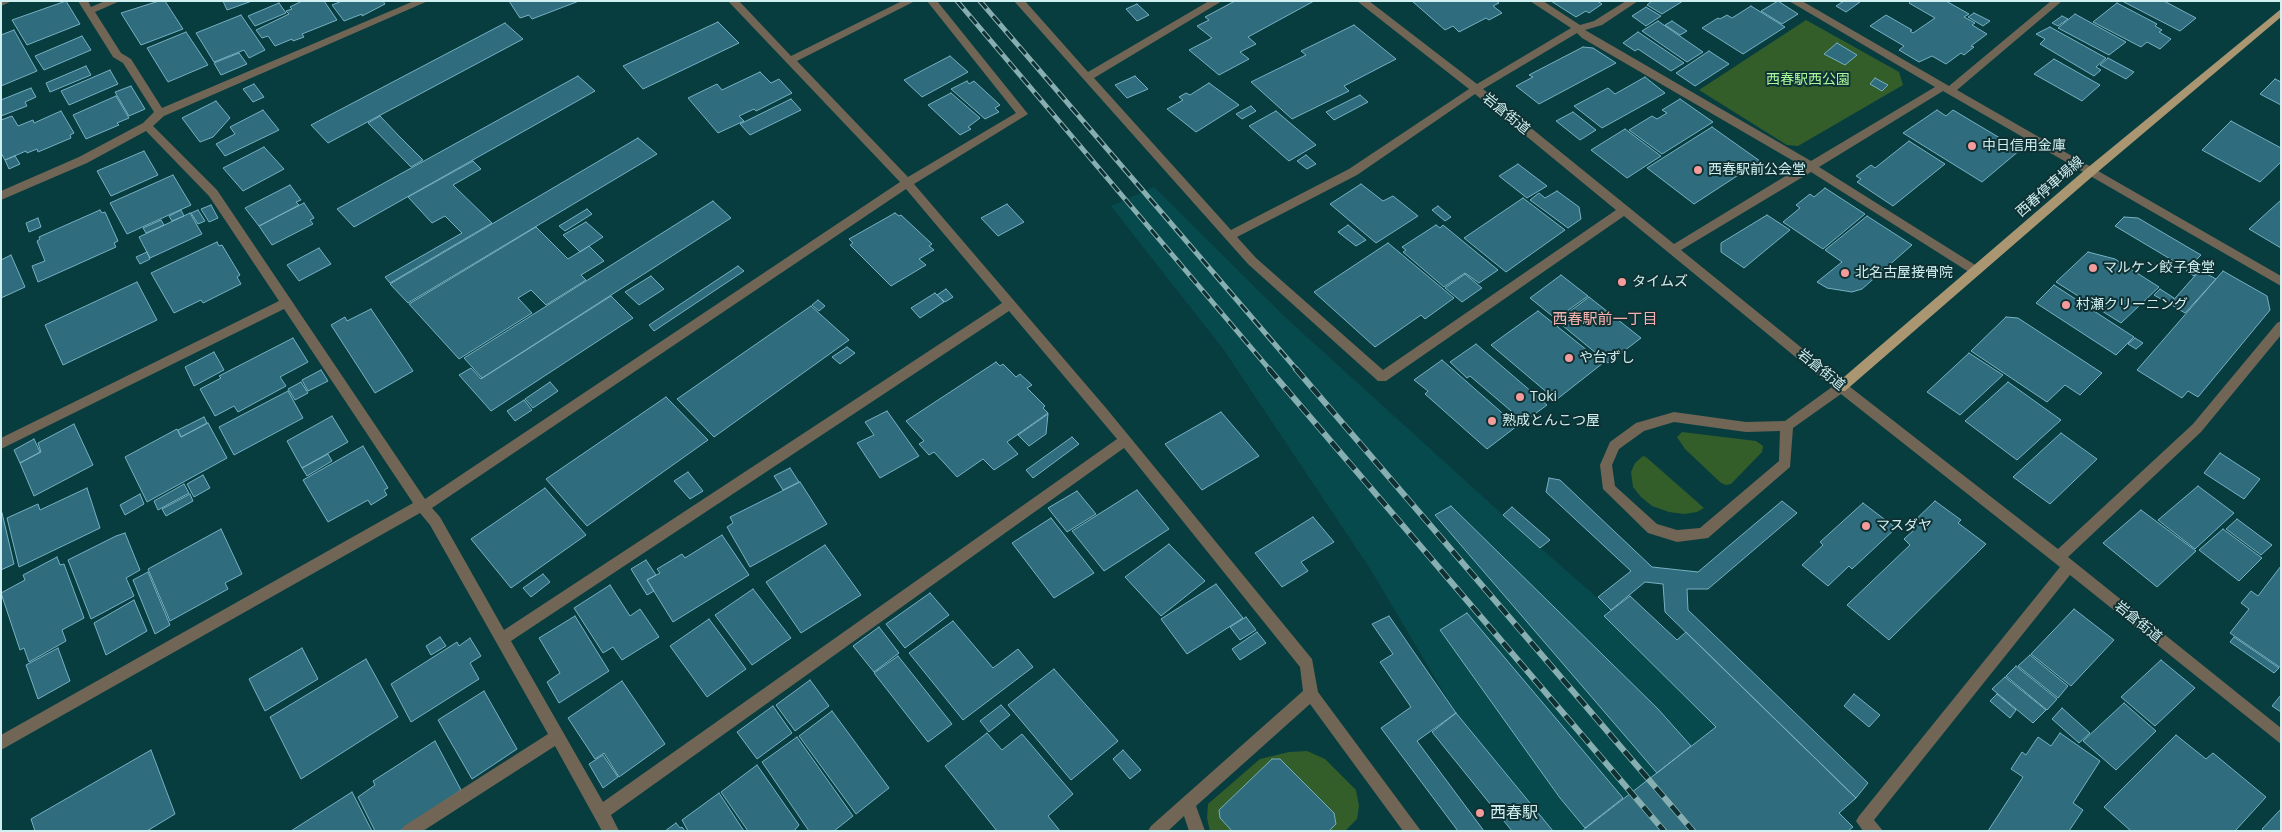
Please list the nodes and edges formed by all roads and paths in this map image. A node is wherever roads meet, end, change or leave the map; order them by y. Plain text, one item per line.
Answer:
1 (7, 1) edge
2 (115, 1) edge
3 (423, 1) edge
4 (733, 1) edge
5 (910, 1) edge
6 (932, 1) edge
7 (1019, 1) edge
8 (1217, 1) edge
9 (1362, 1) edge
10 (1535, 1) edge
11 (1633, 1) edge
12 (1794, 1) edge
13 (2057, 1) edge
14 (1, 3) edge
15 (86, 6) edge
16 (2281, 12) edge
17 (1577, 29) junction
18 (789, 61) junction
19 (1087, 77) junction
20 (1476, 89) junction
21 (1946, 89) junction
22 (160, 113) junction
23 (147, 126) junction
24 (1810, 167) junction
25 (2090, 172) junction
26 (907, 183) junction
27 (1, 196) edge
28 (1624, 210) junction
29 (1230, 236) junction
30 (1672, 250) junction
31 (1976, 271) junction
32 (2281, 282) edge
33 (286, 303) junction
34 (1011, 303) junction
35 (2281, 326) edge
36 (1841, 387) junction
37 (1787, 426) junction
38 (1125, 440) junction
39 (1, 444) edge
40 (423, 506) junction
41 (2064, 562) junction
42 (502, 639) junction
43 (1311, 694) junction
44 (557, 736) junction
45 (2281, 737) edge
46 (1, 744) edge
47 (1187, 803) junction
48 (602, 813) junction
49 (409, 831) edge
50 (612, 831) edge
51 (1156, 831) edge
52 (1197, 831) edge
53 (1412, 831) edge
54 (1875, 831) edge

1 - 14 street
2 - 15 street
3 - 22 street
4 - 18 street
5 - 18 street
6 - 26 street
7 - 19 street
8 - 19 street
9 - 20 street, 岩倉街道
10 - 17 street
11 - 17 street
12 - 21 street
13 - 21 street
15 - 22 street
16 - 25 main road, 西春停車場線
17 - 20 street
17 - 24 street
18 - 26 street
19 - 29 street
20 - 28 street, 岩倉街道
20 - 29 street
21 - 24 street
21 - 25 street
22 - 23 street
23 - 27 street
23 - 33 street
24 - 30 street
24 - 31 street
25 - 31 main road, 西春停車場線
25 - 32 street
26 - 34 street
26 - 40 street
28 - 29 street
28 - 30 street, 岩倉街道
30 - 36 street, 岩倉街道
31 - 36 main road, 西春停車場線
33 - 39 street
33 - 40 street
34 - 38 street
34 - 42 street
35 - 41 street
36 - 37 street
36 - 41 street, 岩倉街道
37 - 37 street
38 - 43 street
38 - 48 street
40 - 42 street
40 - 46 street
41 - 45 street, 岩倉街道
41 - 54 street
42 - 44 street
43 - 47 street
43 - 53 street
44 - 48 street
44 - 49 street
47 - 51 street
47 - 52 street
48 - 50 street

